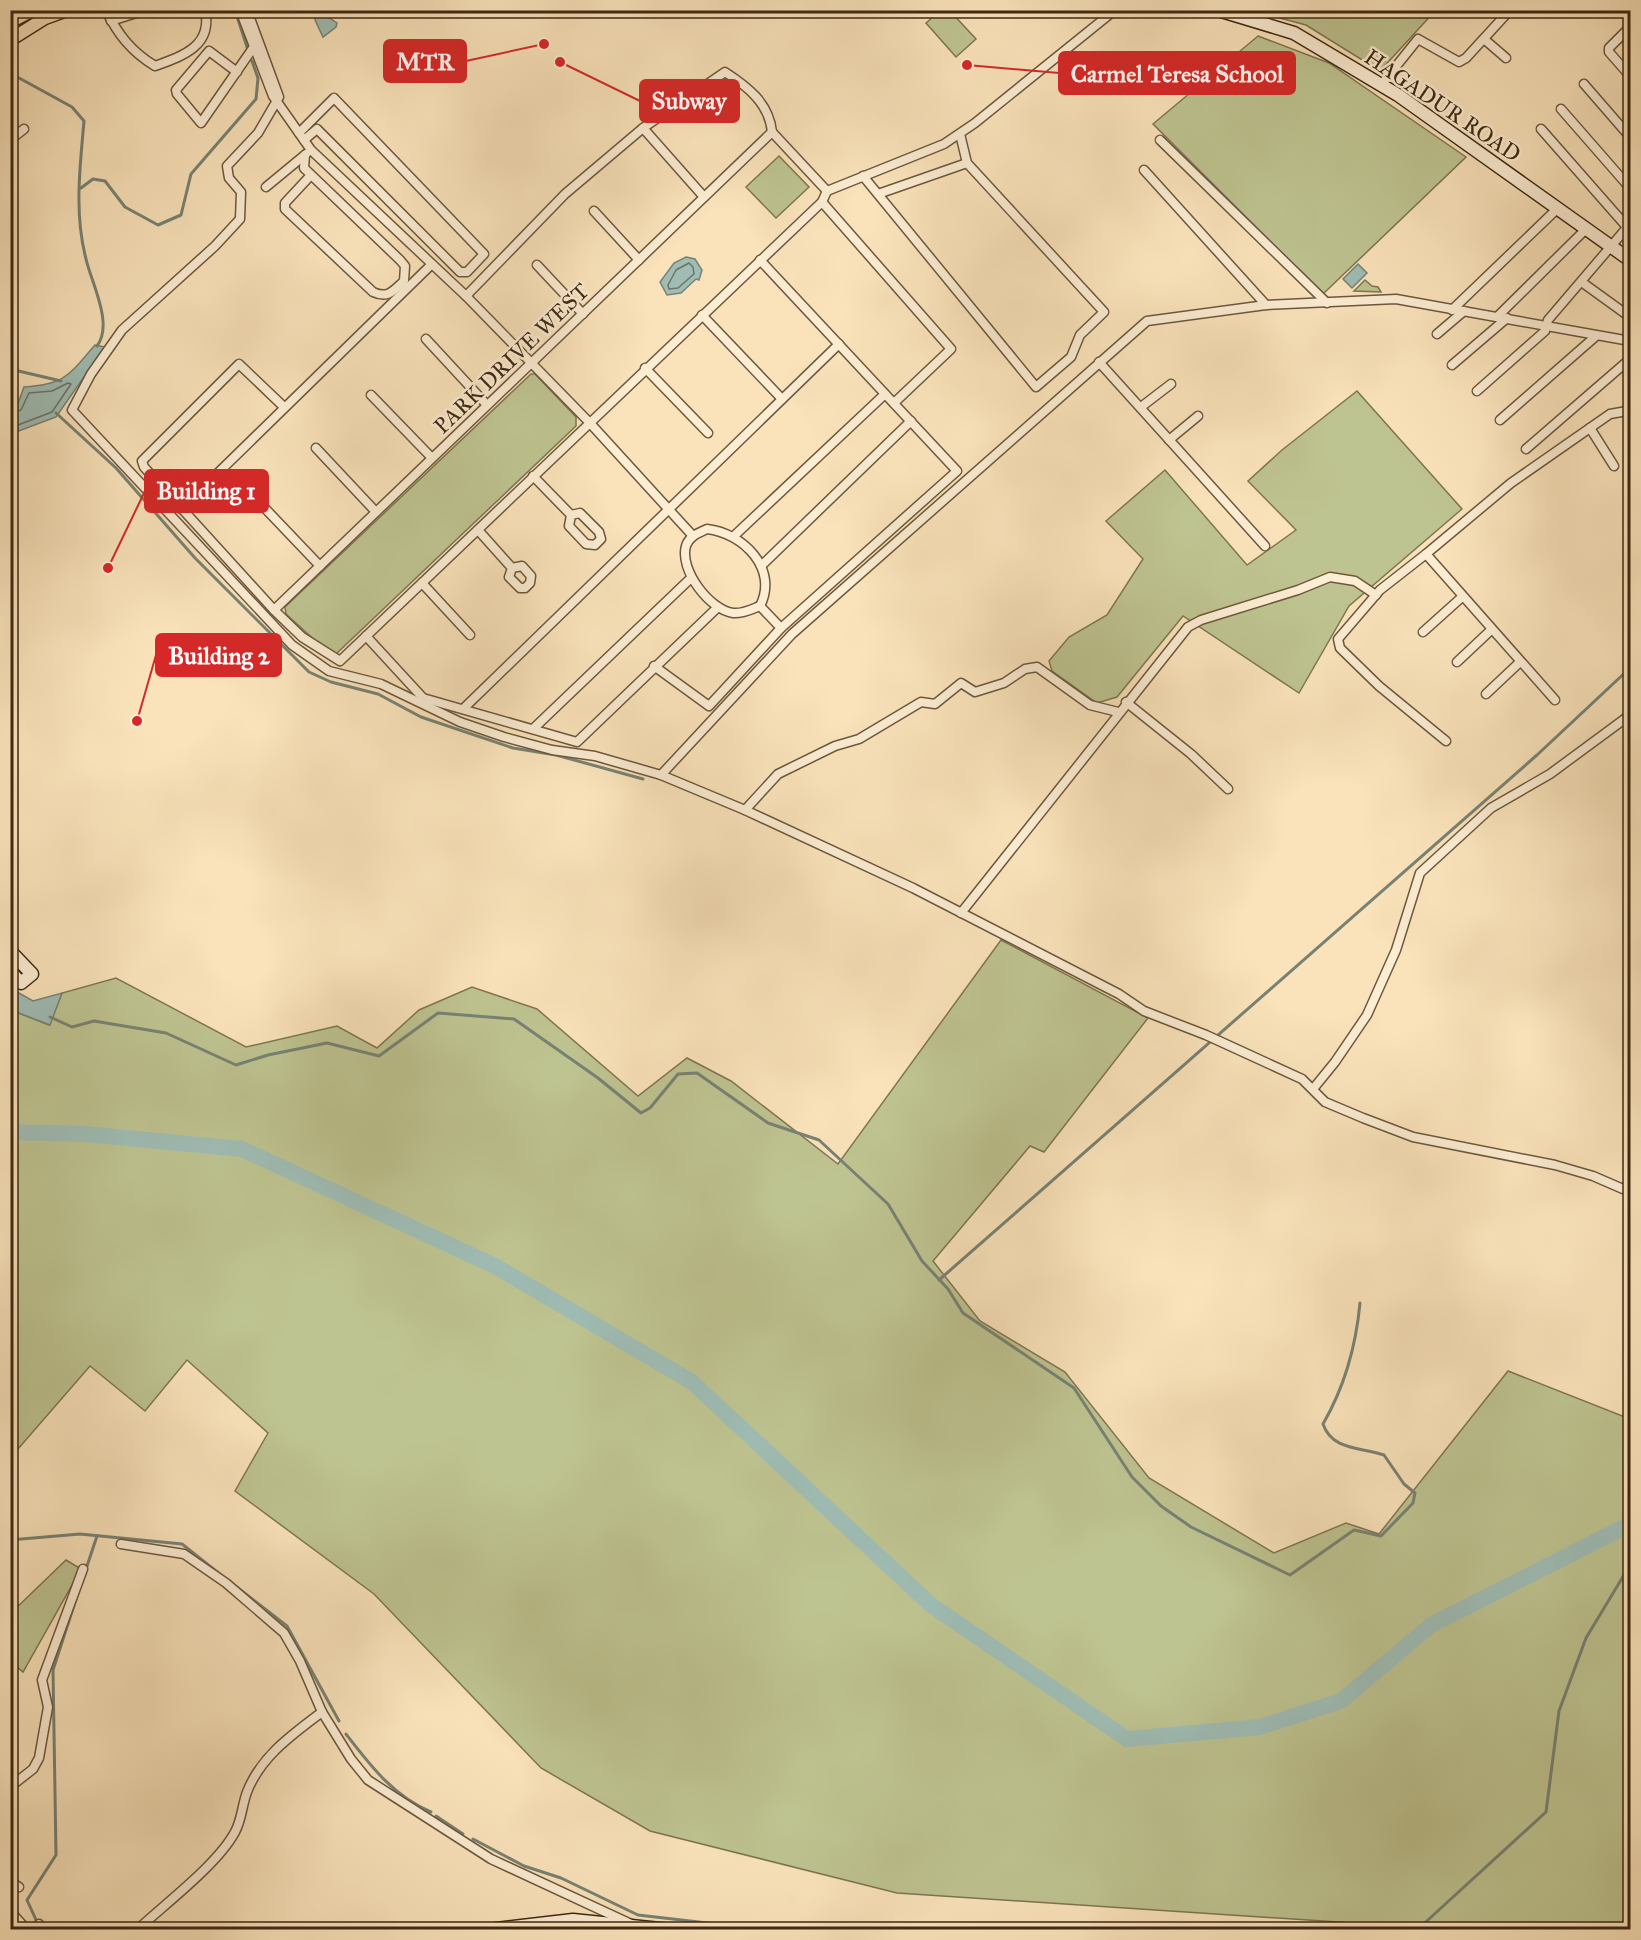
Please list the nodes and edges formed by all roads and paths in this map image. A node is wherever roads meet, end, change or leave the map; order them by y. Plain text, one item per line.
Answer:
1 (33, 10) edge
2 (67, 10) edge
3 (106, 10) edge
4 (146, 10) edge
5 (205, 10) edge
6 (240, 10) edge
7 (247, 10) edge
8 (1114, 10) edge
9 (1218, 10) edge
10 (1510, 10) edge
11 (111, 21) junction
12 (10, 22) edge
13 (1630, 27) edge
14 (1484, 39) junction
15 (10, 40) edge
16 (253, 48) junction
17 (1506, 58) dead end
18 (237, 72) junction
19 (1630, 76) edge
20 (1584, 84) dead end
21 (1381, 85) junction
22 (276, 102) junction
23 (1561, 110) dead end
24 (310, 121) junction
25 (643, 128) junction
26 (24, 129) dead end
27 (317, 129) junction
28 (1540, 129) dead end
29 (772, 132) junction
30 (960, 134) junction
31 (301, 136) junction
32 (1630, 137) edge
33 (10, 140) edge
34 (1160, 140) dead end
35 (308, 153) junction
36 (968, 163) junction
37 (1144, 170) dead end
38 (1630, 174) edge
39 (311, 175) junction
40 (863, 176) junction
41 (1627, 185) edge
42 (267, 187) dead end
43 (827, 191) junction
44 (878, 194) junction
45 (704, 197) junction
46 (822, 202) junction
47 (1558, 208) junction
48 (594, 211) dead end
49 (1628, 225) edge
50 (1586, 229) junction
51 (1611, 247) junction
52 (639, 260) junction
53 (760, 260) junction
54 (1630, 260) edge
55 (432, 264) junction
56 (537, 265) dead end
57 (1583, 283) junction
58 (466, 296) junction
59 (1327, 303) junction
60 (1266, 305) junction
61 (1452, 310) junction
62 (1464, 311) junction
63 (583, 314) junction
64 (702, 315) junction
65 (1497, 317) junction
66 (1630, 317) edge
67 (1507, 318) junction
68 (1547, 325) junction
69 (1437, 334) dead end
70 (1596, 336) junction
71 (426, 339) dead end
72 (1630, 341) edge
73 (839, 344) junction
74 (1630, 359) edge
75 (531, 363) junction
76 (1099, 363) junction
77 (1452, 365) dead end
78 (645, 368) junction
79 (1171, 384) dead end
80 (1477, 392) dead end
81 (885, 394) junction
82 (372, 395) dead end
83 (782, 399) junction
84 (894, 403) junction
85 (487, 405) junction
86 (284, 407) junction
87 (1142, 407) junction
88 (1629, 412) edge
89 (1198, 416) dead end
90 (1500, 420) dead end
91 (589, 422) junction
92 (911, 422) junction
93 (1590, 428) junction
94 (708, 433) dead end
95 (1169, 440) junction
96 (316, 448) dead end
97 (1526, 449) dead end
98 (432, 458) junction
99 (1614, 466) dead end
100 (533, 476) junction
101 (258, 501) dead end
102 (181, 508) junction
103 (669, 509) junction
104 (376, 512) junction
105 (571, 515) dead end
106 (478, 530) junction
107 (693, 536) junction
108 (734, 536) junction
109 (1264, 546) dead end
110 (1426, 554) junction
111 (320, 566) junction
112 (761, 566) junction
113 (512, 568) dead end
114 (691, 578) junction
115 (422, 583) junction
116 (1376, 595) junction
117 (1462, 597) junction
118 (760, 606) junction
119 (718, 608) junction
120 (274, 610) junction
121 (782, 628) junction
122 (1491, 630) junction
123 (1423, 632) dead end
124 (470, 635) dead end
125 (366, 636) junction
126 (1456, 662) dead end
127 (1520, 662) junction
128 (654, 666) junction
129 (1486, 694) dead end
130 (1555, 700) dead end
131 (1126, 702) junction
132 (463, 709) junction
133 (1118, 712) junction
134 (1630, 715) edge
135 (533, 729) junction
136 (1446, 741) dead end
137 (661, 775) junction
138 (1228, 789) dead end
139 (745, 810) junction
140 (961, 913) junction
141 (10, 951) edge
142 (10, 971) edge
143 (1312, 1089) junction
144 (1630, 1192) edge
145 (120, 1544) dead end
146 (83, 1569) dead end
147 (322, 1712) junction
148 (10, 1787) edge
149 (10, 1881) edge
150 (19, 1887) dead end
151 (10, 1911) edge
152 (634, 1925) junction
153 (27, 1929) edge
154 (137, 1929) edge
155 (488, 1929) edge
156 (670, 1929) edge

1 - 12 main road
2 - 15 main road
3 - 11 street
4 - 11 street
5 - 11 street
6 - 16 street
7 - 22 street
8 - 30 street
9 - 21 street, HAGADUR ROAD
10 - 14 street
13 - 19 street
14 - 17 street
14 - 21 street
16 - 18 street
16 - 22 street
18 - 18 street
20 - 32 street
21 - 47 street, HAGADUR ROAD
22 - 31 street
22 - 137 street
23 - 41 street
24 - 27 street
24 - 27 street
24 - 31 street
25 - 29 street
25 - 45 street
25 - 58 street
26 - 33 street
27 - 31 street
28 - 49 street
29 - 43 street
29 - 45 street, PARK DRIVE WEST
30 - 36 street
30 - 40 street
31 - 35 street
34 - 59 street
35 - 39 street
35 - 42 street
35 - 55 street
36 - 44 street
36 - 44 street
37 - 60 street
38 - 41 street
39 - 39 street
40 - 43 street
40 - 44 street
43 - 46 street
45 - 52 street, PARK DRIVE WEST
46 - 53 street
46 - 84 street
47 - 50 street, HAGADUR ROAD
47 - 61 street
48 - 52 street
49 - 51 street
50 - 51 street, HAGADUR ROAD
50 - 65 street
51 - 54 street, HAGADUR ROAD
51 - 57 street
52 - 63 street, PARK DRIVE WEST
53 - 64 street
53 - 73 street
55 - 58 street
55 - 86 street
56 - 63 street
57 - 66 street
57 - 68 street
58 - 75 street
59 - 60 street
59 - 61 street
60 - 76 street
61 - 62 street
62 - 65 street
62 - 69 street
63 - 75 street, PARK DRIVE WEST
64 - 78 street
64 - 83 street
65 - 67 street
67 - 68 street
67 - 77 street
68 - 70 street
68 - 80 street
70 - 72 street
70 - 90 street
71 - 85 street
73 - 81 street
73 - 83 street
74 - 97 street
75 - 85 street, PARK DRIVE WEST
75 - 91 street
76 - 87 street
76 - 137 street
78 - 91 street
78 - 94 street
79 - 87 street
81 - 84 street
81 - 108 street
82 - 98 street
83 - 103 street
84 - 92 street
85 - 98 street, PARK DRIVE WEST
86 - 102 street
86 - 102 street
87 - 95 street
88 - 93 street
89 - 95 street
91 - 100 street
91 - 103 street
92 - 112 street
92 - 121 street
93 - 99 street
93 - 110 street
95 - 109 street
96 - 104 street
98 - 104 street, PARK DRIVE WEST
100 - 105 street
100 - 106 street
101 - 111 street
102 - 120 street
103 - 107 street
103 - 132 street
104 - 111 street, PARK DRIVE WEST
106 - 113 street
106 - 115 street
107 - 108 street
107 - 114 street
108 - 112 street
110 - 116 street
110 - 117 street
111 - 120 street, PARK DRIVE WEST
112 - 118 street
114 - 119 street
114 - 135 street
115 - 124 street
115 - 125 street
116 - 131 street
116 - 136 street
117 - 122 street
117 - 123 street
118 - 119 street
118 - 121 street
119 - 128 street
120 - 125 street
121 - 128 street
122 - 126 street
122 - 127 street
125 - 132 street
127 - 129 street
127 - 130 street
128 - 135 street
131 - 133 street
131 - 138 street
132 - 135 street
133 - 139 street
133 - 140 street
134 - 143 street
137 - 139 street
139 - 140 street
140 - 143 street
141 - 142 street
143 - 144 street
145 - 147 street
146 - 148 street
147 - 152 street
147 - 154 street
149 - 150 street
151 - 153 street
152 - 155 street
152 - 156 street

